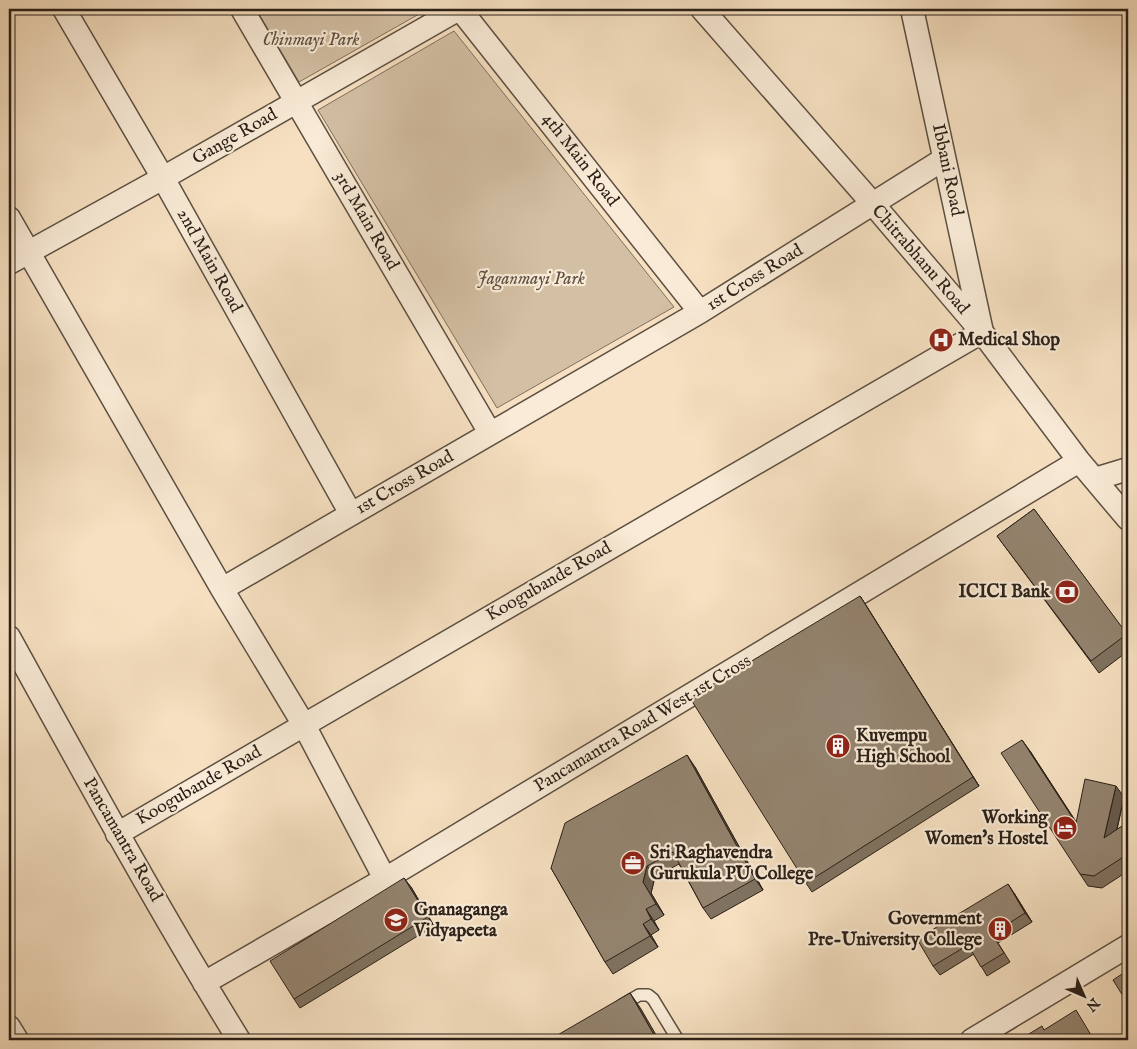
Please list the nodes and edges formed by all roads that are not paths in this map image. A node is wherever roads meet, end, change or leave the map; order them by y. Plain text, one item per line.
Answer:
1 (64, 9) edge
2 (242, 9) edge
3 (459, 9) edge
4 (702, 9) edge
5 (912, 9) edge
6 (296, 102) junction
7 (944, 159) junction
8 (163, 178) junction
9 (873, 204) junction
10 (9, 218) edge
11 (28, 252) junction
12 (9, 263) edge
13 (700, 312) junction
14 (982, 332) junction
15 (490, 433) junction
16 (1079, 461) junction
17 (1128, 470) edge
18 (1095, 479) junction
19 (352, 514) junction
20 (1128, 519) edge
21 (222, 588) junction
22 (9, 638) edge
23 (304, 725) junction
24 (117, 834) junction
25 (385, 879) junction
26 (1128, 946) edge
27 (204, 983) junction
28 (615, 1009) edge
29 (239, 1040) edge
30 (678, 1040) edge
31 (972, 1040) edge

1 - 8 street, 2nd Main Road
2 - 6 street, 3rd Main Road
3 - 6 street, Gange Road
3 - 13 street, 4th Main Road
4 - 9 street, Chitrabhanu Road
5 - 7 street, Ibbani Road
6 - 8 street, Gange Road
6 - 15 street, 3rd Main Road
7 - 9 street, 1st Cross Road
7 - 14 street, Ibbani Road
8 - 11 street, Gange Road
8 - 19 street, 2nd Main Road
9 - 13 street, 1st Cross Road
9 - 14 street, Chitrabhanu Road
10 - 11 street
11 - 12 street, Gange Road
11 - 21 street
13 - 15 street, 1st Cross Road
14 - 16 street, Chitrabhanu Road
14 - 23 street, Koogubande Road
15 - 19 street, 1st Cross Road
16 - 18 street, Chitrabhanu Road
16 - 25 street, Pancamantra Road West 1st Cross
17 - 18 street
18 - 20 street, Chitrabhanu Road
19 - 21 street, 1st Cross Road
21 - 23 street
22 - 24 street, Pancamantra Road
23 - 24 street, Koogubande Road
23 - 25 street
24 - 27 street, Pancamantra Road
25 - 27 street, Pancamantra Road West 1st Cross
26 - 31 street
27 - 29 street, Pancamantra Road
28 - 30 lane

